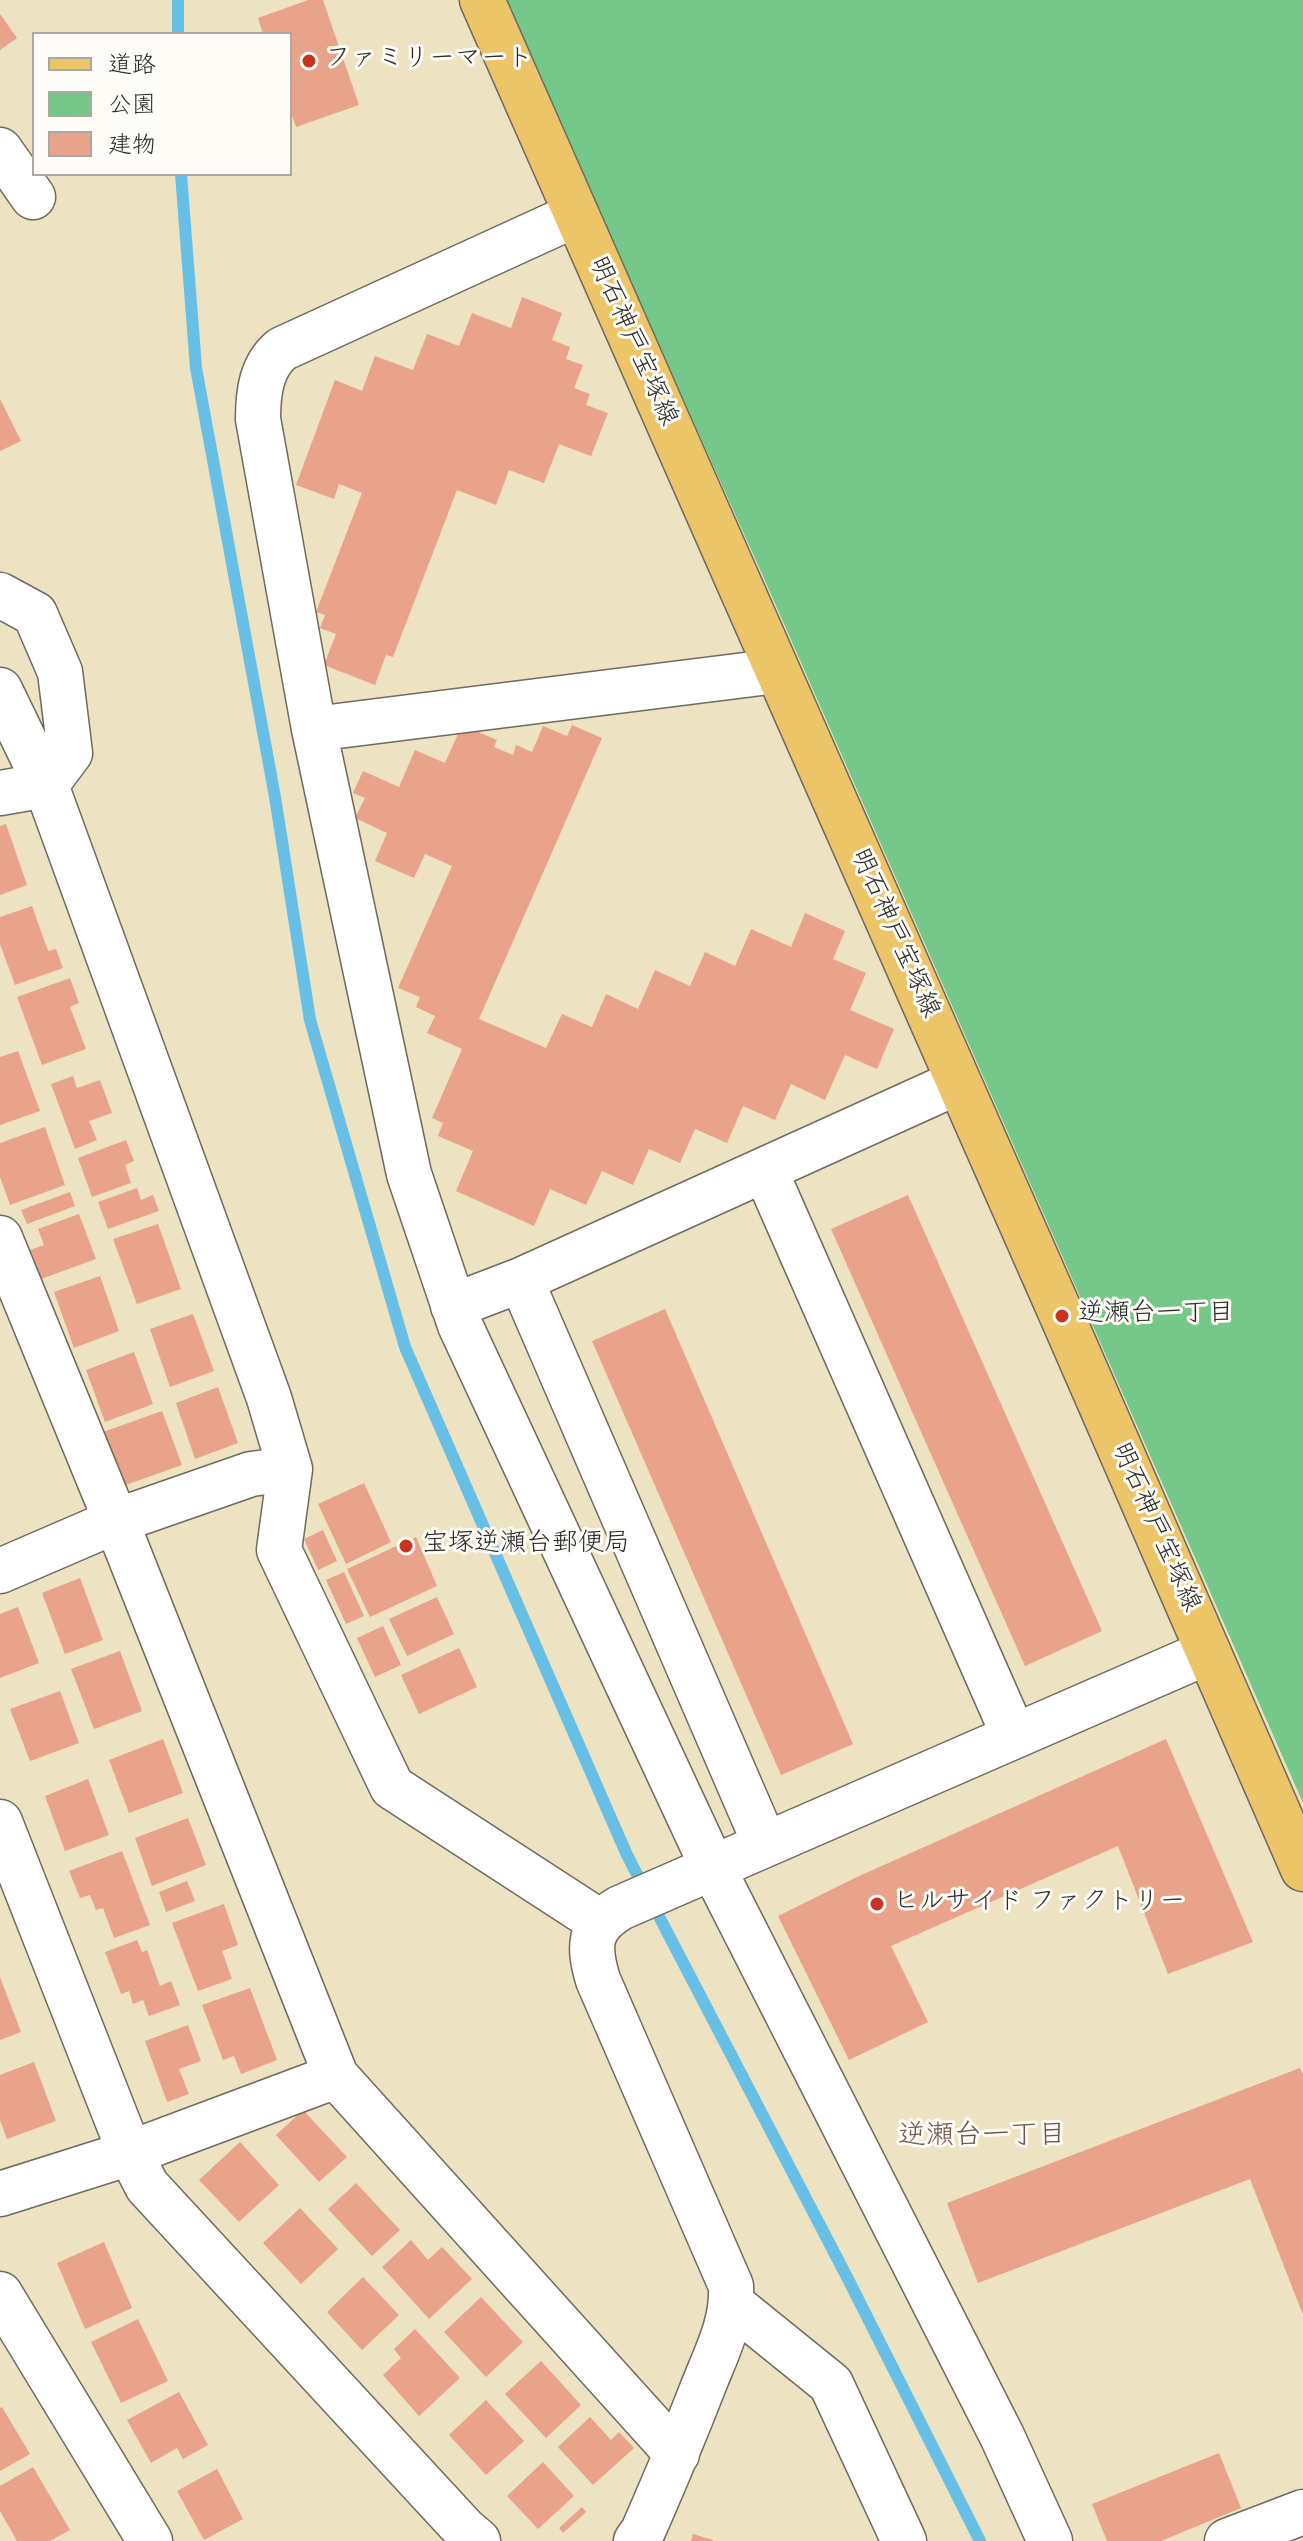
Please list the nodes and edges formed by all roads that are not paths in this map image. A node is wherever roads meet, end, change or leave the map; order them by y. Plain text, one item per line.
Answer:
1 (482, 0) edge
2 (0, 150) edge
3 (33, 197) dead end
4 (575, 215) junction
5 (0, 595) edge
6 (777, 671) junction
7 (0, 690) edge
8 (314, 729) junction
9 (46, 785) junction
10 (0, 793) edge
11 (958, 1082) junction
12 (765, 1170) junction
13 (0, 1238) edge
14 (521, 1280) junction
15 (453, 1306) junction
16 (290, 1469) junction
17 (116, 1521) junction
18 (0, 1571) edge
19 (1208, 1652) junction
20 (1014, 1736) junction
21 (0, 1822) edge
22 (765, 1844) junction
23 (710, 1869) junction
24 (1303, 1869) edge
25 (610, 1915) junction
26 (336, 2076) junction
27 (130, 2153) junction
28 (0, 2194) edge
29 (0, 2294) edge
30 (732, 2304) junction
31 (677, 2454) junction
32 (1303, 2512) edge
33 (150, 2541) edge
34 (478, 2541) edge
35 (636, 2541) edge
36 (904, 2541) edge
37 (1050, 2541) edge
38 (1227, 2541) edge

1 - 4 main road, 明石神戸宝塚線
2 - 3 street
4 - 6 main road, 明石神戸宝塚線
4 - 8 street
5 - 9 street
6 - 8 street
6 - 11 main road, 明石神戸宝塚線
7 - 9 street
8 - 15 street
9 - 10 street
9 - 16 street
11 - 12 street
11 - 19 main road, 明石神戸宝塚線
12 - 14 street
12 - 20 street
13 - 17 street
14 - 15 street
14 - 22 street
15 - 23 street
16 - 17 street
16 - 25 street
17 - 18 street
17 - 26 street
19 - 20 street
19 - 24 main road, 明石神戸宝塚線
20 - 22 street
21 - 27 street
22 - 23 street
23 - 25 street
23 - 37 street
25 - 30 street
26 - 27 street
26 - 31 street
27 - 28 street
27 - 34 street
29 - 33 street
30 - 31 street
30 - 36 street
31 - 35 street
32 - 38 street

